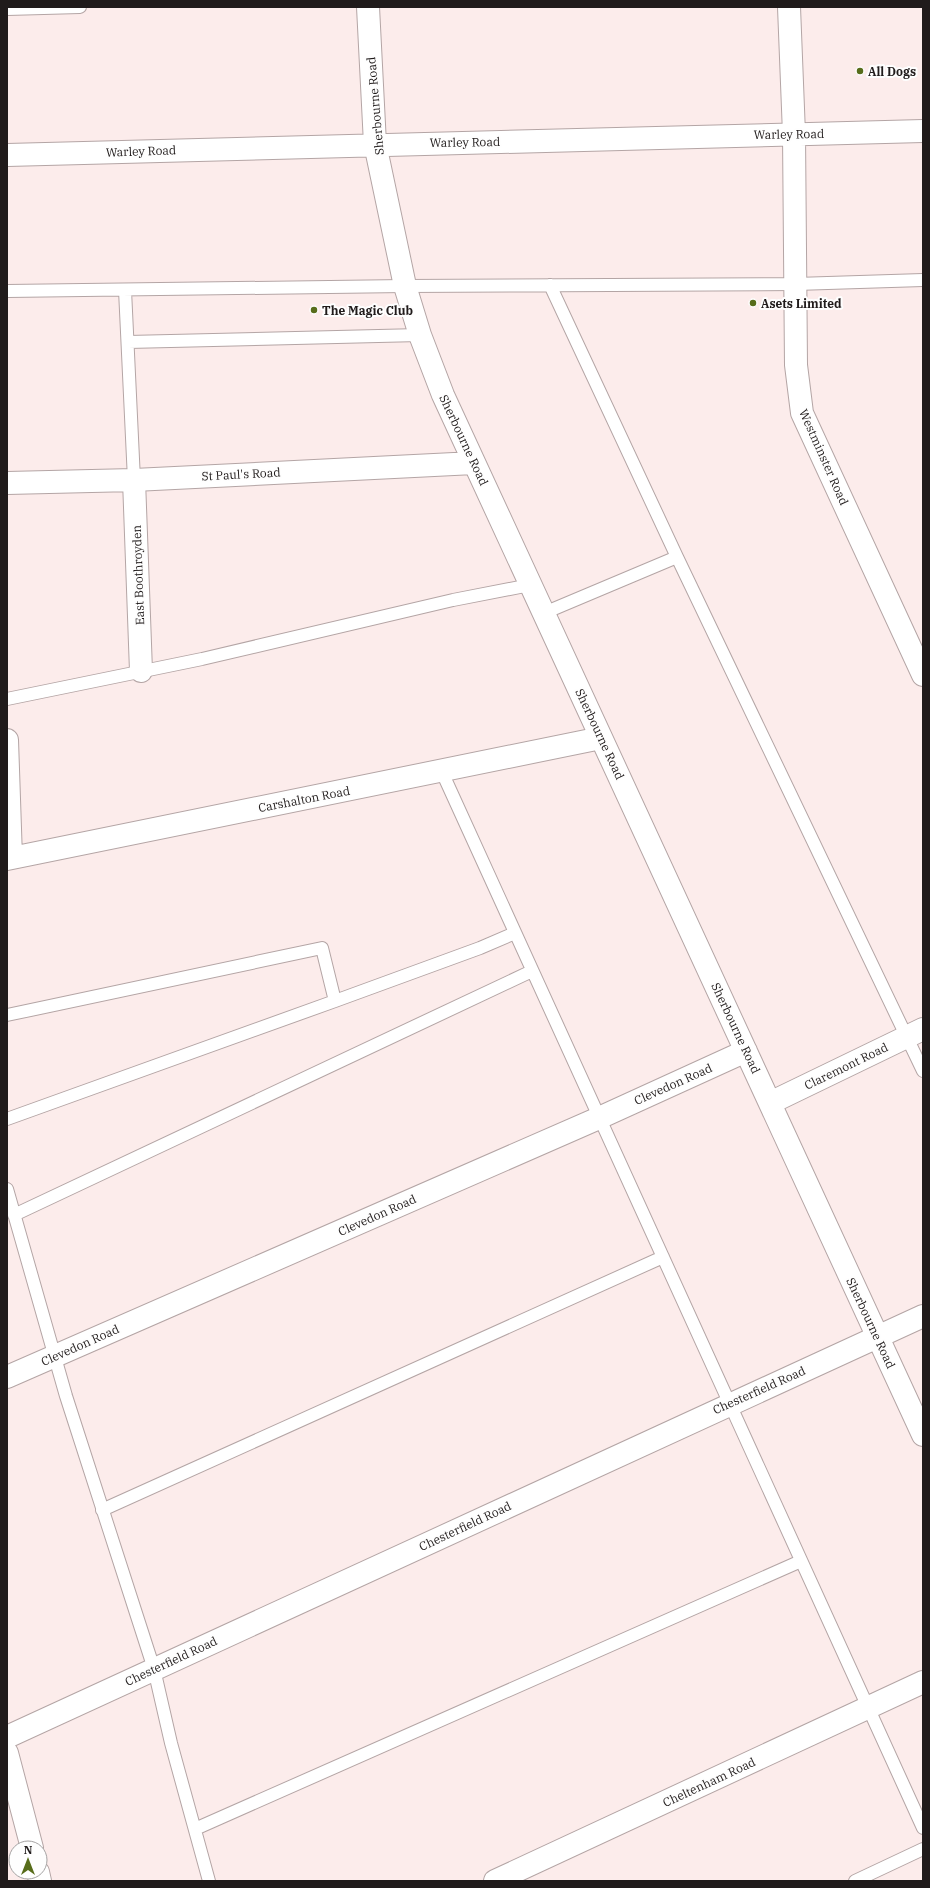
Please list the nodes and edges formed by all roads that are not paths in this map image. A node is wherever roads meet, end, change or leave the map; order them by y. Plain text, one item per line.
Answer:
1 (80, 7) edge
2 (368, 7) edge
3 (789, 7) edge
4 (7, 9) edge
5 (923, 131) edge
6 (794, 134) junction
7 (375, 144) junction
8 (7, 155) edge
9 (923, 280) edge
10 (796, 284) junction
11 (550, 285) junction
12 (405, 286) junction
13 (125, 290) junction
14 (7, 291) edge
15 (420, 335) junction
16 (128, 342) junction
17 (474, 463) junction
18 (134, 480) junction
19 (7, 483) edge
20 (677, 557) junction
21 (530, 585) junction
22 (544, 613) junction
23 (141, 671) junction
24 (923, 675) edge
25 (7, 699) edge
26 (601, 738) junction
27 (7, 740) edge
28 (442, 772) junction
29 (9, 858) edge
30 (515, 933) junction
31 (532, 971) junction
32 (335, 1001) junction
33 (7, 1015) edge
34 (915, 1033) edge
35 (746, 1051) junction
36 (923, 1071) edge
37 (770, 1103) junction
38 (599, 1118) junction
39 (7, 1119) edge
40 (7, 1189) edge
41 (14, 1215) junction
42 (663, 1257) junction
43 (923, 1316) edge
44 (878, 1337) junction
45 (55, 1357) junction
46 (7, 1377) edge
47 (729, 1404) junction
48 (923, 1435) edge
49 (102, 1510) junction
50 (801, 1561) junction
51 (154, 1669) junction
52 (923, 1682) edge
53 (867, 1708) junction
54 (7, 1737) edge
55 (7, 1754) edge
56 (923, 1828) edge
57 (195, 1829) junction
58 (30, 1840) edge
59 (923, 1849) edge
60 (209, 1881) edge
61 (495, 1881) edge
62 (855, 1881) edge

1 - 4 lane
2 - 7 street, Sherbourne Road
3 - 6 street, Westminster Road
5 - 6 street, Warley Road
6 - 7 street, Warley Road
6 - 10 street, Westminster Road
7 - 8 street, Warley Road
7 - 12 street, Sherbourne Road
9 - 10 lane
10 - 11 lane
10 - 24 street, Westminster Road
11 - 12 lane
11 - 20 lane
12 - 13 lane
12 - 15 street, Sherbourne Road
13 - 14 lane
13 - 16 lane
15 - 16 lane
15 - 17 street, Sherbourne Road
16 - 18 lane
17 - 18 street, St Paul's Road
17 - 21 street, Sherbourne Road
18 - 19 street, St Paul's Road
18 - 23 street, East Boothroyden
20 - 22 lane
20 - 34 lane
21 - 22 street, Sherbourne Road
21 - 23 lane
22 - 26 street, Sherbourne Road
23 - 25 lane
26 - 28 street, Carshalton Road
26 - 35 street, Sherbourne Road
27 - 29 street
28 - 29 street, Carshalton Road
28 - 30 lane
30 - 31 lane
30 - 32 lane
31 - 38 lane
31 - 41 lane
32 - 33 lane
32 - 39 lane
34 - 36 lane
34 - 37 street, Claremont Road
35 - 37 street, Sherbourne Road
35 - 38 street, Clevedon Road
37 - 44 street, Sherbourne Road
38 - 42 lane
38 - 45 street, Clevedon Road
40 - 41 lane
41 - 45 lane
42 - 47 lane
42 - 49 lane
43 - 44 street, Chesterfield Road
44 - 47 street, Chesterfield Road
44 - 48 street, Sherbourne Road
45 - 46 street, Clevedon Road
45 - 49 lane
47 - 50 lane
47 - 51 street, Chesterfield Road
49 - 51 lane
50 - 53 lane
50 - 57 lane
51 - 54 street, Chesterfield Road
51 - 57 lane
52 - 53 street, Cheltenham Road
53 - 56 lane
53 - 61 street, Cheltenham Road
55 - 58 street
57 - 60 lane
59 - 62 lane

